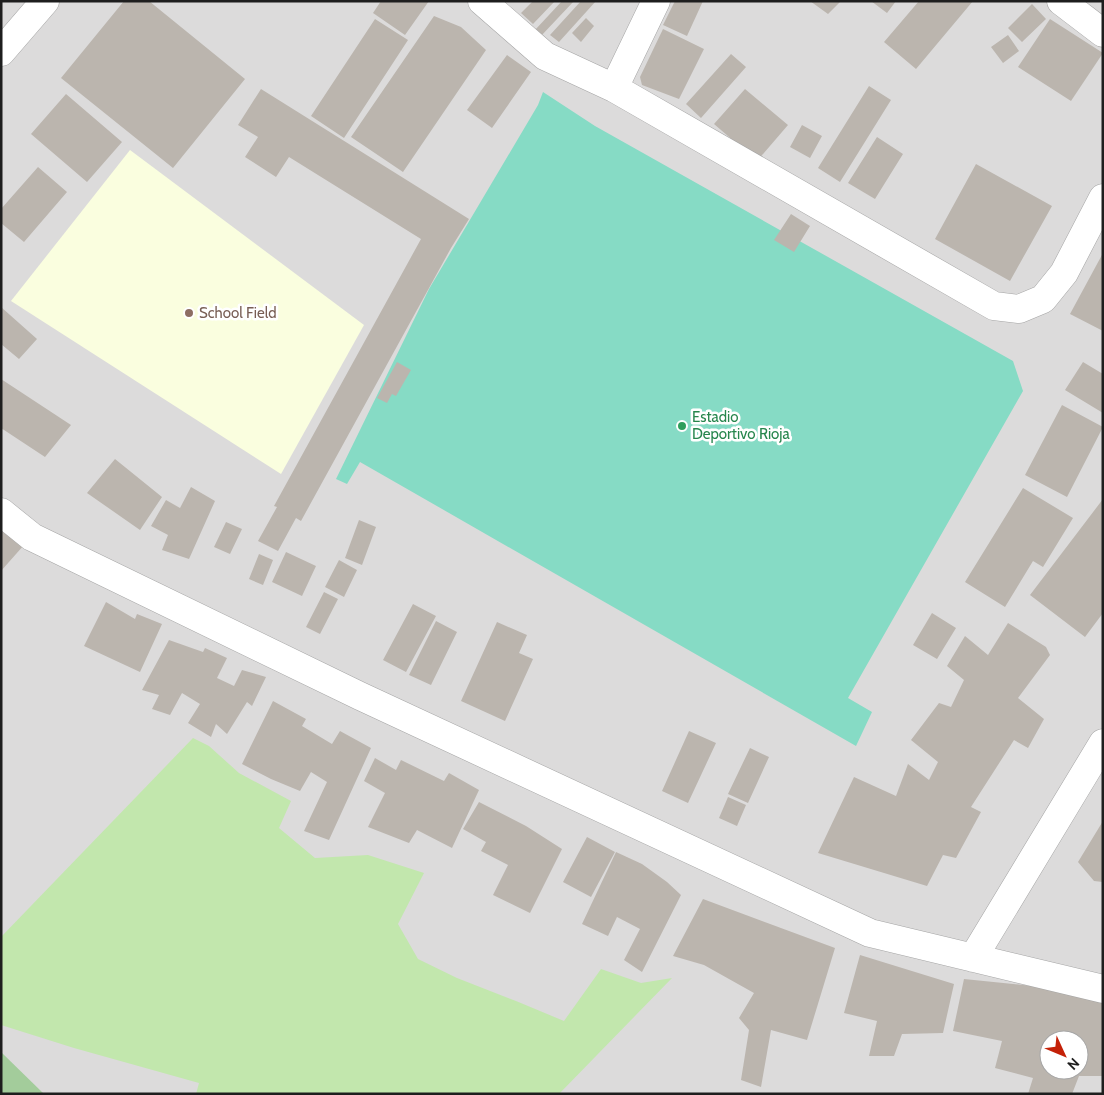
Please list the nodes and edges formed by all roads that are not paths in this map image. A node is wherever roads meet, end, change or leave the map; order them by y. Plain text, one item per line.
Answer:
1 (45, 1) edge
2 (482, 1) edge
3 (656, 1) edge
4 (1061, 1) edge
5 (1103, 33) edge
6 (1, 52) edge
7 (614, 88) junction
8 (1103, 198) edge
9 (1, 512) edge
10 (1103, 742) edge
11 (973, 958) junction
12 (1103, 989) edge

1 - 6 street
2 - 7 street
3 - 7 street
4 - 5 street
7 - 8 street
9 - 11 street
10 - 11 street
11 - 12 street

